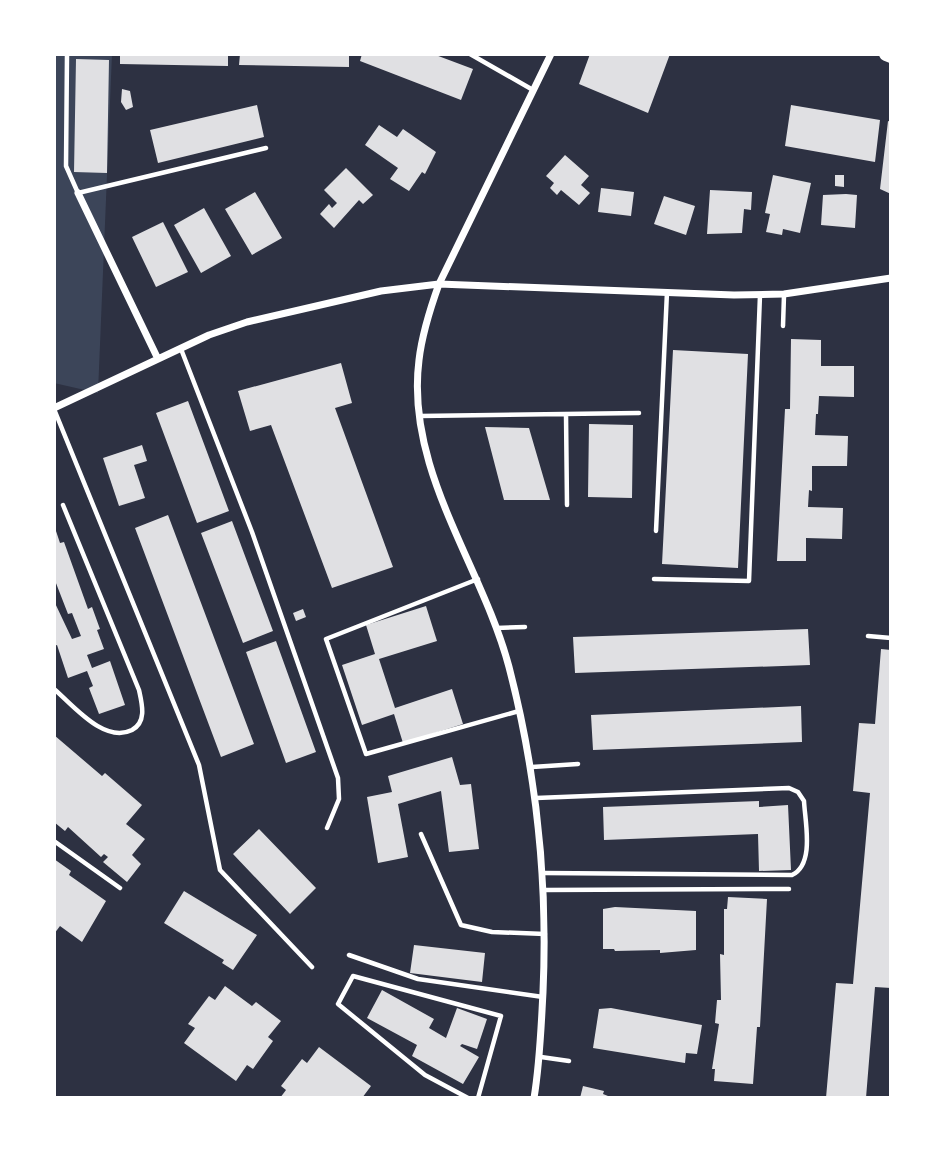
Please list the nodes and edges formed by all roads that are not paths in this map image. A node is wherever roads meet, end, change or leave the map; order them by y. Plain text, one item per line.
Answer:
1 (67, 54) edge
2 (470, 54) edge
3 (551, 54) edge
4 (533, 91) junction
5 (266, 148) dead end
6 (78, 194) junction
7 (891, 278) edge
8 (439, 284) junction
9 (667, 292) junction
10 (760, 294) junction
11 (784, 294) junction
12 (783, 326) dead end
13 (180, 348) junction
14 (158, 359) junction
15 (54, 409) edge
16 (639, 412) dead end
17 (566, 414) junction
18 (419, 416) junction
19 (63, 505) dead end
20 (567, 505) dead end
21 (656, 531) dead end
22 (478, 579) junction
23 (654, 579) dead end
24 (525, 627) dead end
25 (496, 628) junction
26 (868, 636) dead end
27 (891, 638) edge
28 (54, 689) edge
29 (519, 711) junction
30 (578, 764) dead end
31 (532, 767) junction
32 (536, 798) junction
33 (327, 828) dead end
34 (421, 834) dead end
35 (54, 841) edge
36 (544, 873) junction
37 (120, 888) dead end
38 (789, 889) dead end
39 (544, 890) junction
40 (546, 934) junction
41 (349, 955) dead end
42 (312, 967) dead end
43 (543, 997) junction
44 (541, 1057) junction
45 (569, 1060) dead end
46 (468, 1098) edge
47 (478, 1098) edge
48 (534, 1098) edge

1 - 6 lane
2 - 4 lane
3 - 4 street
4 - 8 street
5 - 6 lane
6 - 14 street
7 - 11 street
8 - 9 street
8 - 13 street
8 - 18 street
9 - 10 street
9 - 21 lane
10 - 11 street
10 - 23 lane
11 - 12 lane
13 - 14 street
13 - 33 lane
14 - 15 street
15 - 42 lane
16 - 17 lane
17 - 18 lane
17 - 20 lane
18 - 22 street
19 - 28 lane
22 - 25 street
22 - 29 lane
24 - 25 lane
25 - 29 street
26 - 27 lane
29 - 31 street
30 - 31 lane
31 - 32 street
32 - 36 street
32 - 36 lane
34 - 40 lane
35 - 37 lane
36 - 39 street
38 - 39 lane
39 - 40 street
40 - 43 street
41 - 43 lane
43 - 44 street
44 - 45 lane
44 - 48 street
46 - 47 lane

